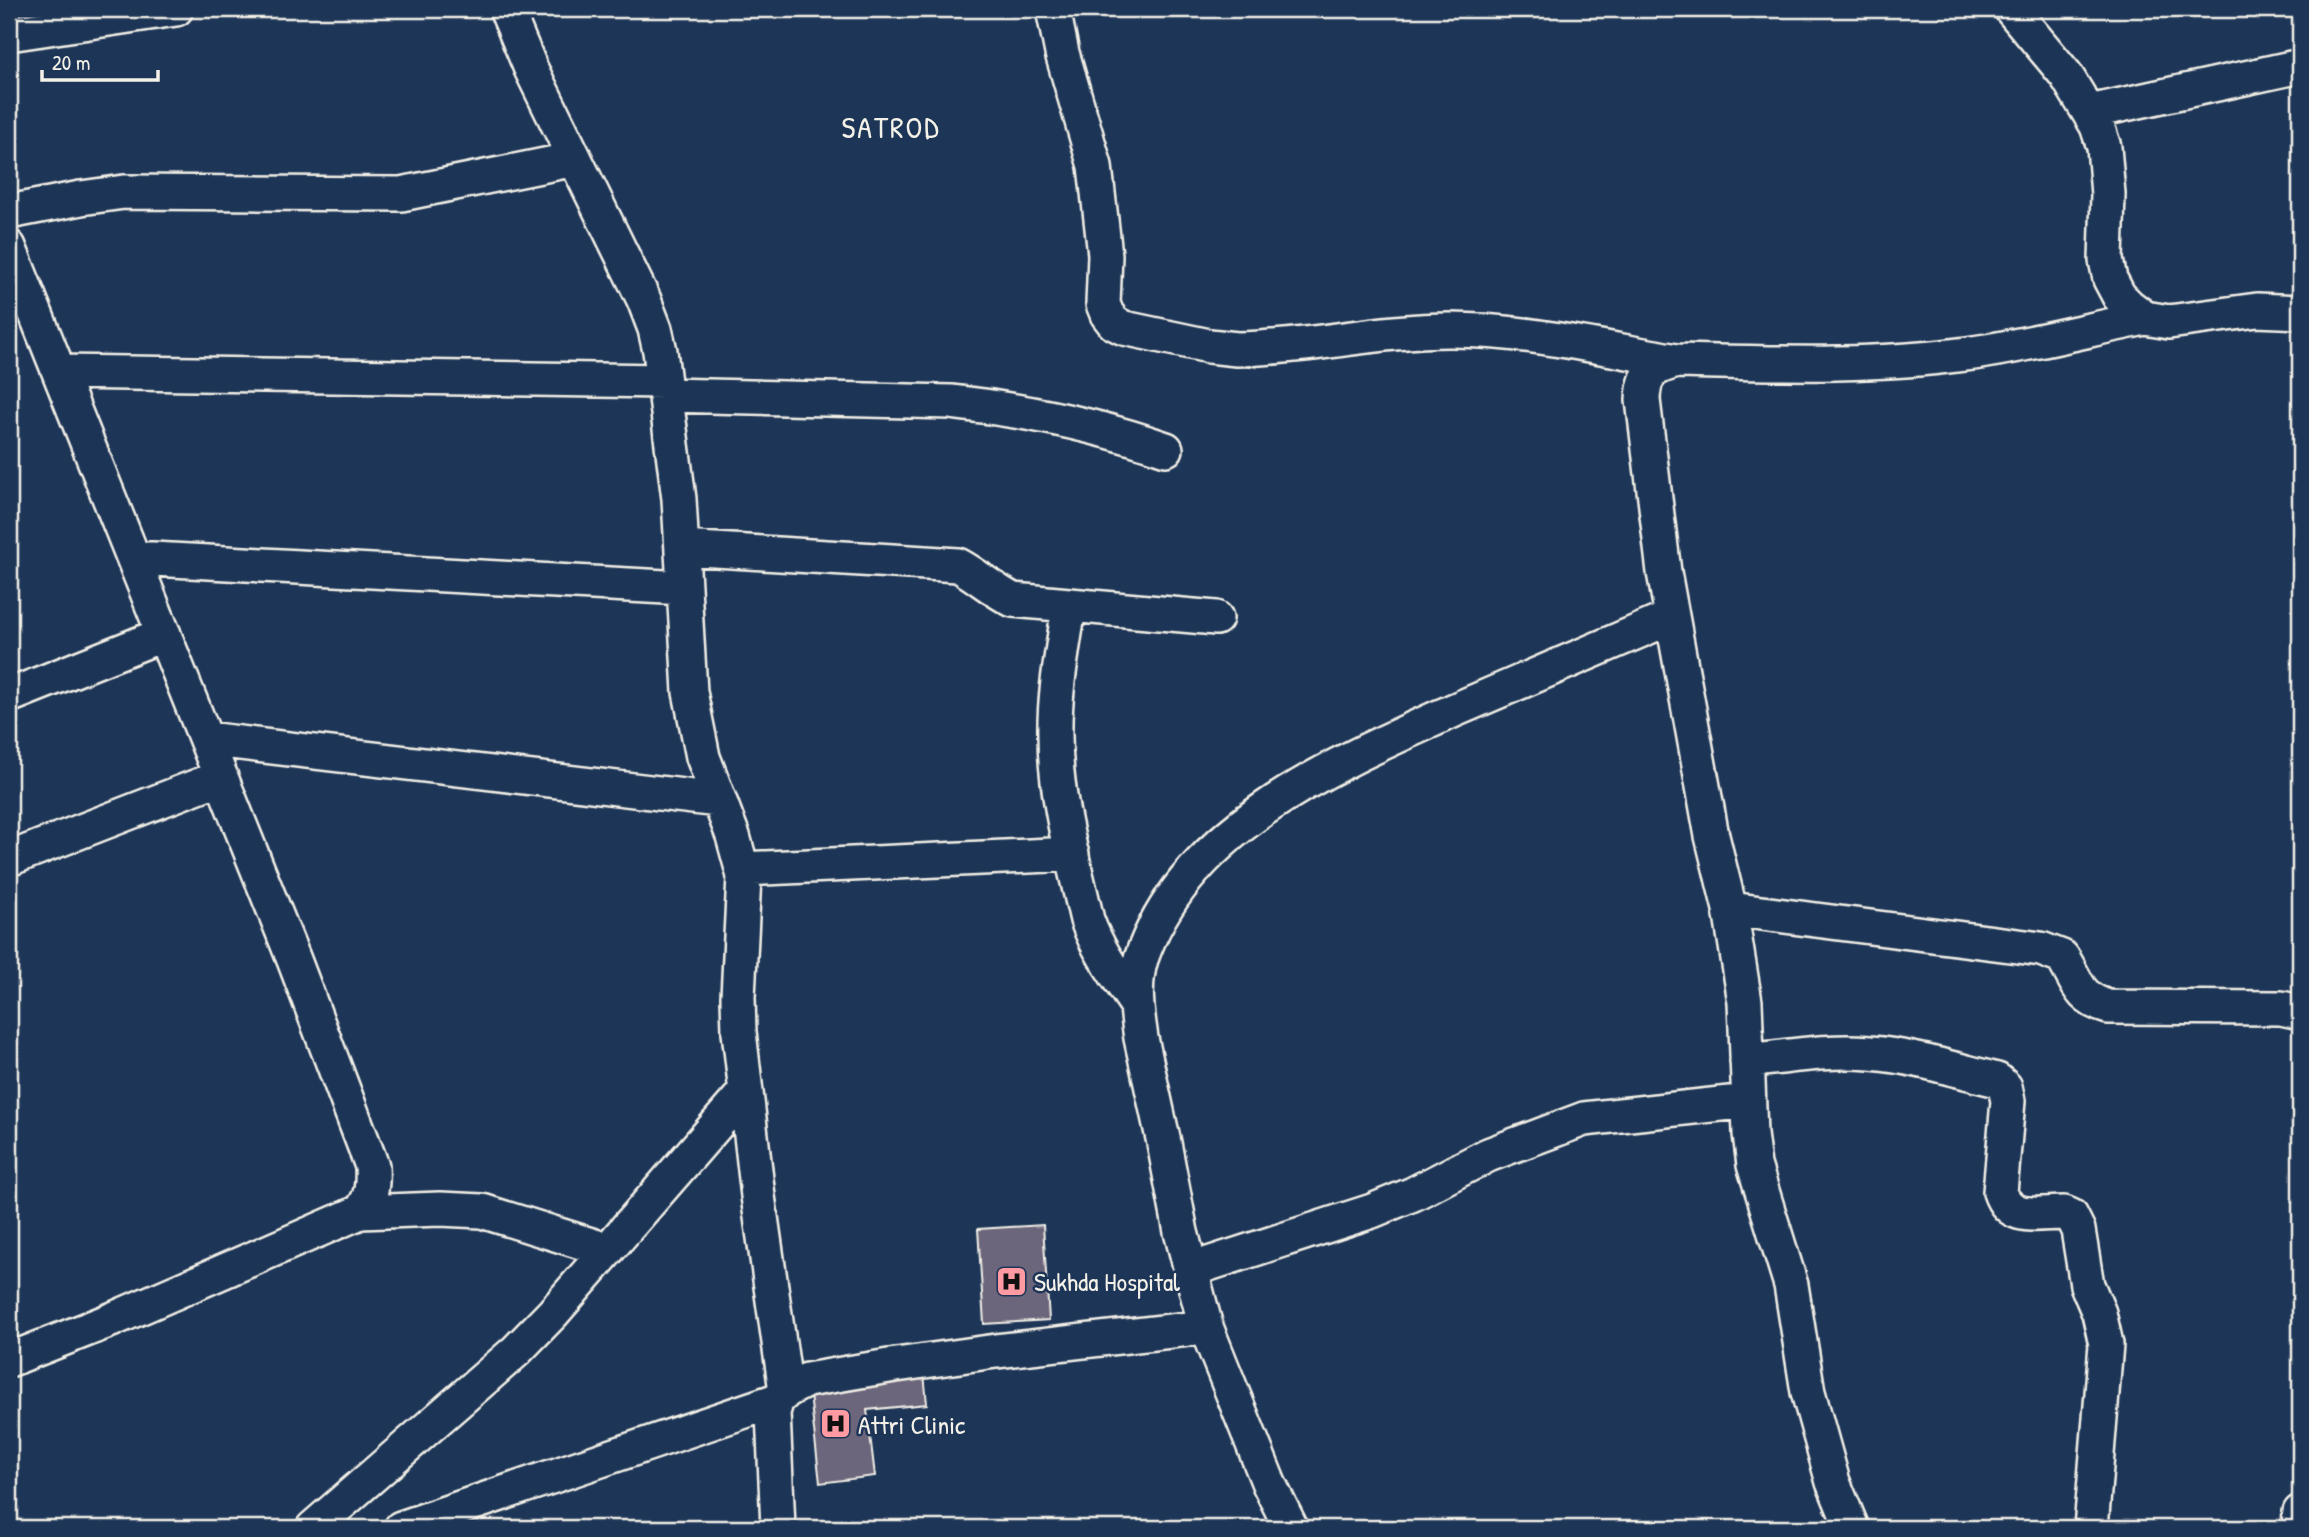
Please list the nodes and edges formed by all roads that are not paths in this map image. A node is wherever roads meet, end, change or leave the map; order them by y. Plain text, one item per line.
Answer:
1 (176, 9) edge
2 (506, 9) edge
3 (1053, 9) edge
4 (2011, 9) edge
5 (9, 34) edge
6 (2300, 66) edge
7 (2089, 112) junction
8 (575, 159) junction
9 (9, 212) edge
10 (9, 247) edge
11 (2300, 312) edge
12 (2145, 318) junction
13 (1677, 361) junction
14 (60, 372) junction
15 (665, 388) junction
16 (1166, 449) dead end
17 (682, 548) junction
18 (134, 558) junction
19 (684, 588) junction
20 (1069, 607) junction
21 (1672, 617) junction
22 (1216, 618) dead end
23 (164, 634) junction
24 (9, 696) edge
25 (206, 739) junction
26 (221, 777) junction
27 (718, 800) junction
28 (1072, 854) junction
29 (9, 859) edge
30 (742, 869) junction
31 (1730, 909) junction
32 (1136, 1004) junction
33 (2300, 1012) edge
34 (1747, 1061) junction
35 (745, 1092) junction
36 (1748, 1101) junction
37 (360, 1212) junction
38 (607, 1251) junction
39 (1190, 1270) junction
40 (1206, 1327) junction
41 (9, 1360) edge
42 (782, 1396) junction
43 (2300, 1512) edge
44 (313, 1528) edge
45 (401, 1528) edge
46 (778, 1528) edge
47 (1291, 1528) edge
48 (1852, 1528) edge
49 (2091, 1528) edge
50 (2299, 1528) edge

1 - 5 street
2 - 8 street
3 - 13 street
4 - 7 street
6 - 7 street
7 - 12 street
8 - 9 street
8 - 15 street
10 - 14 street
11 - 12 street
12 - 13 street
13 - 21 street
14 - 15 street
14 - 18 street
15 - 16 street
15 - 17 street
17 - 19 street
17 - 20 street
18 - 19 street
18 - 23 street
19 - 27 street
20 - 22 street
20 - 28 street
21 - 31 street
21 - 32 street
23 - 24 street
23 - 25 street
25 - 26 street
25 - 27 street
26 - 29 street
26 - 37 street
27 - 30 street
28 - 30 street
28 - 32 street
30 - 35 street
31 - 33 street
31 - 34 street
32 - 39 street
34 - 36 street
34 - 49 street
35 - 38 street
35 - 42 street
36 - 39 street
36 - 48 street
37 - 38 street
37 - 41 street
38 - 44 street
39 - 40 street
40 - 42 street
40 - 47 street
42 - 45 street
42 - 46 street
43 - 50 street

